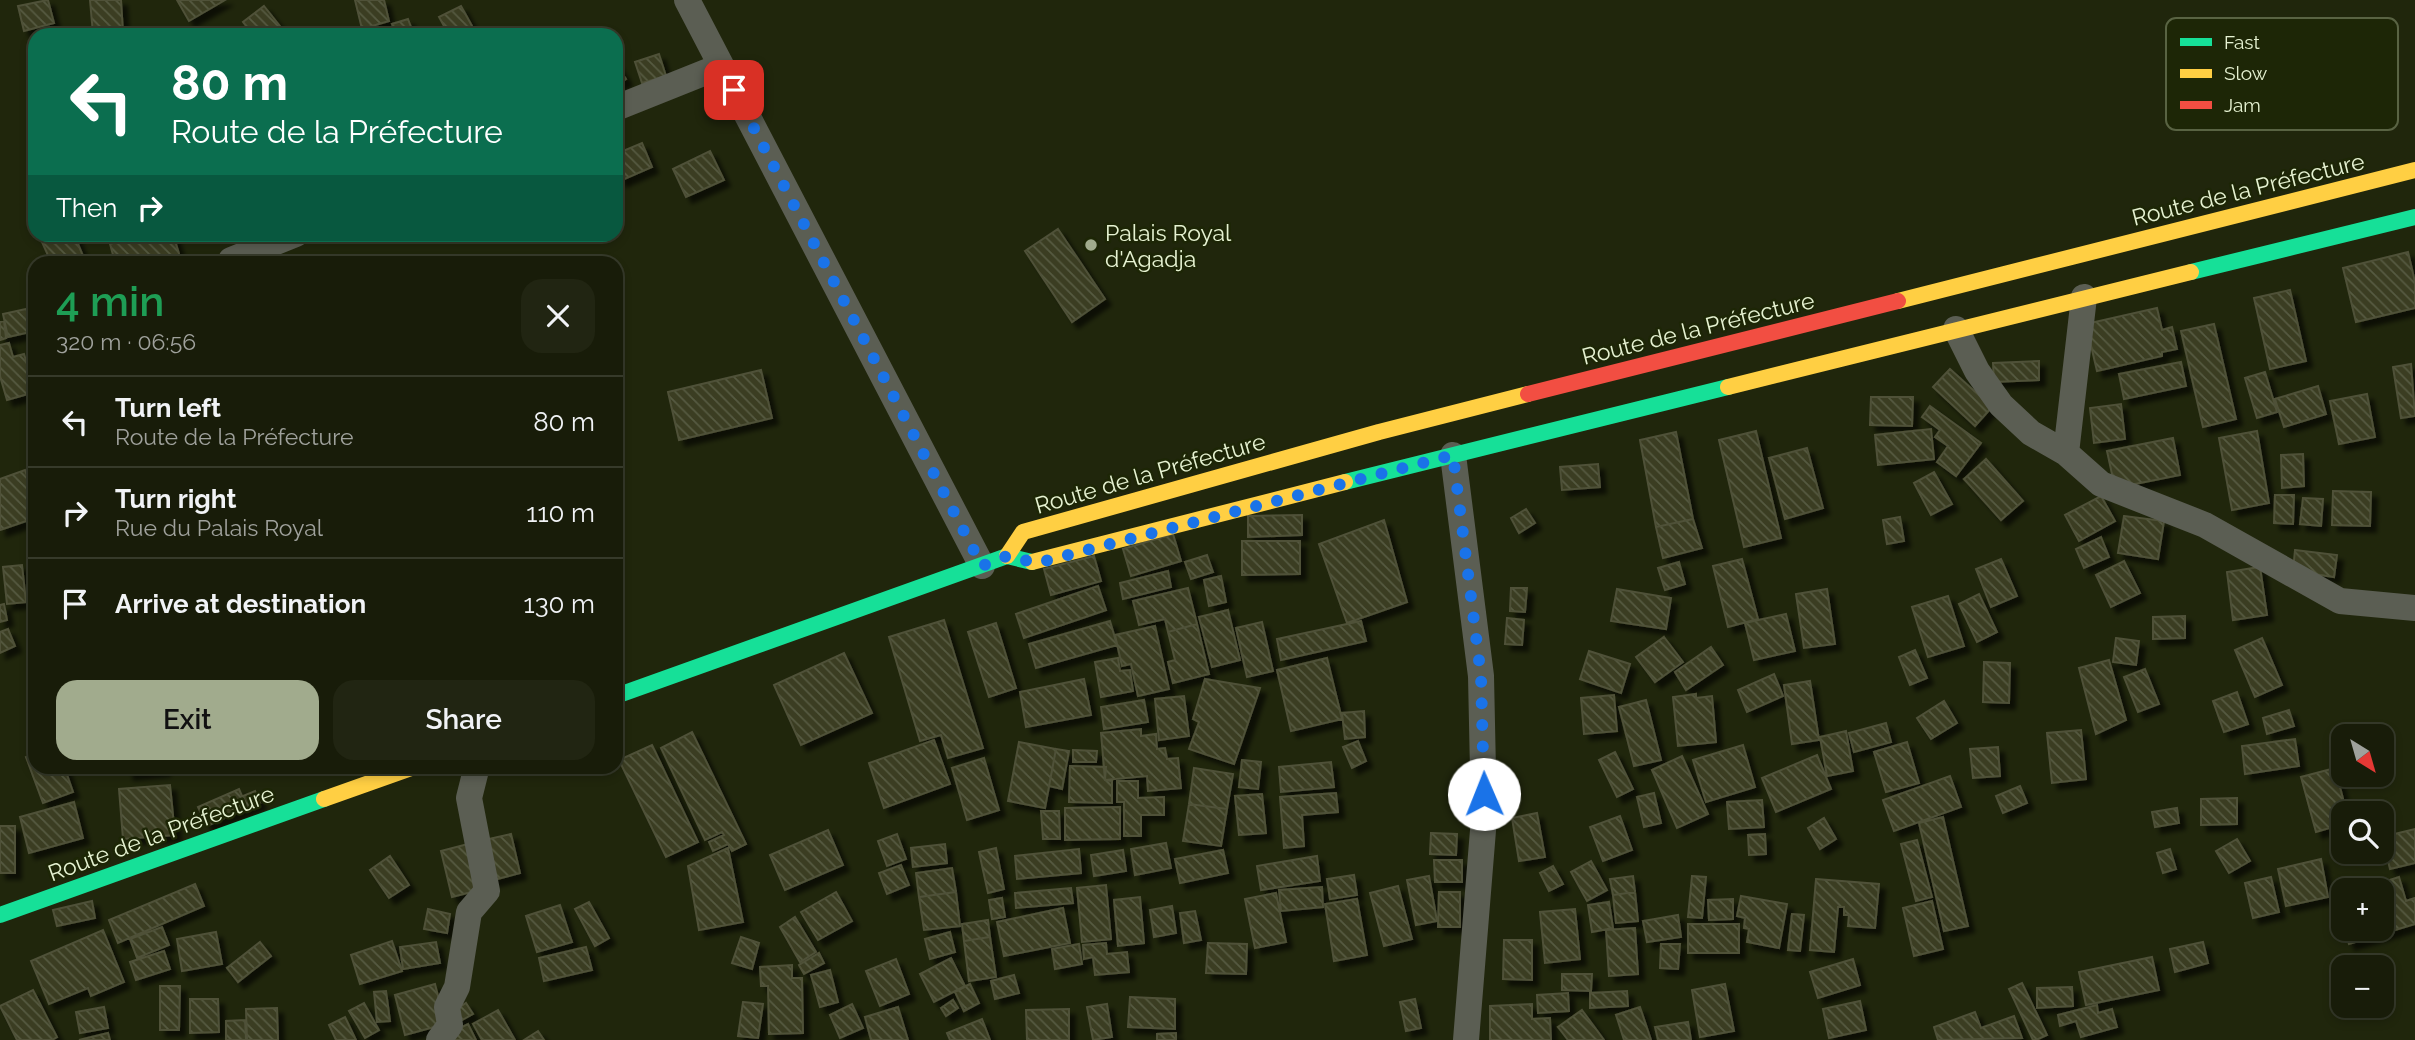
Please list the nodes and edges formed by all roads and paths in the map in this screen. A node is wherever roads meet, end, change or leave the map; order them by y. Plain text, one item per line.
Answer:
1 (687, 0) edge
2 (721, 66) junction
3 (623, 105) edge
4 (2415, 170) edge
5 (2415, 217) edge
6 (276, 242) edge
7 (241, 256) edge
8 (2084, 297) junction
9 (1956, 329) junction
10 (2066, 453) junction
11 (1453, 455) junction
12 (1007, 556) junction
13 (982, 566) junction
14 (2415, 608) edge
15 (623, 694) edge
16 (395, 774) edge
17 (475, 774) edge
18 (0, 915) edge
19 (439, 1040) edge
20 (1466, 1040) edge

1 - 2 street
2 - 3 street
2 - 13 street
4 - 12 street, Route de la Préfecture
5 - 8 street
6 - 7 street
8 - 9 street
8 - 10 street
9 - 10 street
9 - 11 street
10 - 14 street
11 - 12 street
11 - 20 street
12 - 13 street, Route de la Préfecture
13 - 15 street, Route de la Préfecture
16 - 18 street, Route de la Préfecture
17 - 19 street

